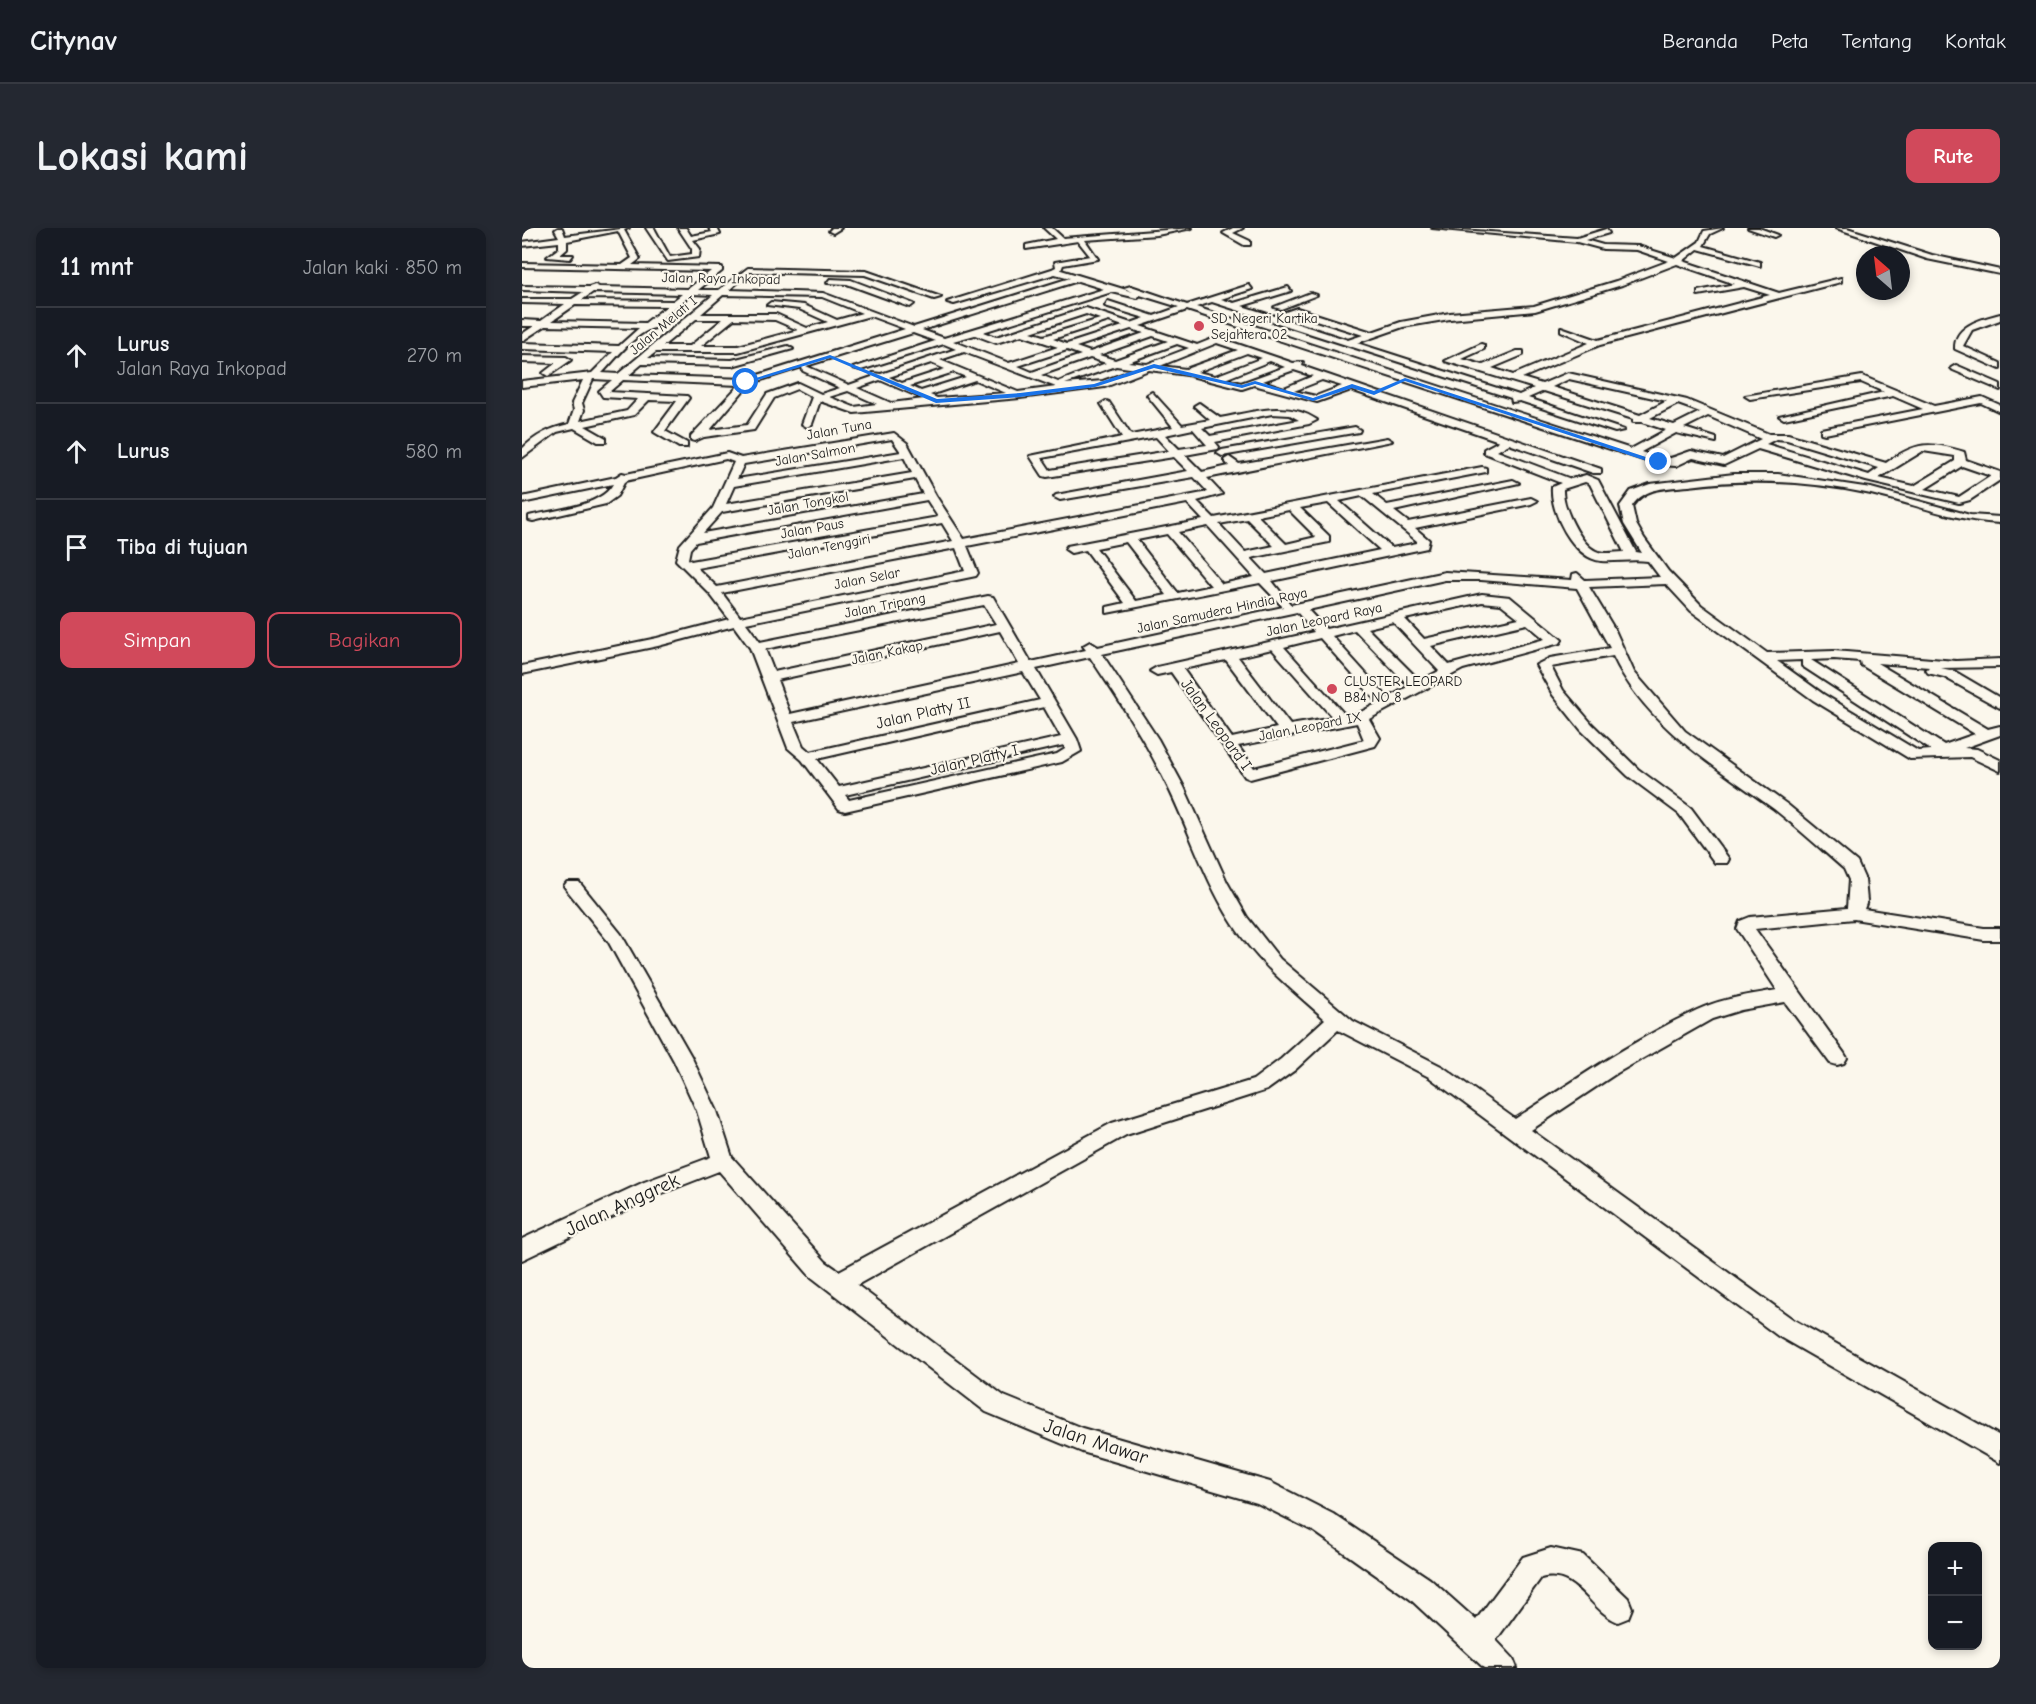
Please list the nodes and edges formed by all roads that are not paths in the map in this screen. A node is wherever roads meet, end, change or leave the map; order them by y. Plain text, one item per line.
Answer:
1 (558, 228) edge
2 (625, 228) edge
3 (650, 228) edge
4 (682, 228) edge
5 (713, 228) edge
6 (1048, 228) edge
7 (1188, 228) edge
8 (1239, 228) edge
9 (1436, 228) edge
10 (1719, 228) edge
11 (1752, 228) edge
12 (1840, 228) edge
13 (620, 229) edge
14 (1172, 229) edge
15 (1606, 231) dead end
16 (592, 232) edge
17 (1774, 235) dead end
18 (689, 238) junction
19 (1080, 238) junction
20 (563, 239) junction
21 (1061, 240) junction
22 (1577, 240) junction
23 (1902, 240) dead end
24 (1881, 242) junction
25 (1247, 243) dead end
26 (523, 246) edge
27 (598, 246) dead end
28 (1029, 247) dead end
29 (1698, 247) junction
30 (696, 249) junction
31 (667, 256) junction
32 (551, 257) junction
33 (691, 258) junction
34 (636, 259) junction
35 (1677, 261) junction
36 (845, 263) dead end
37 (1757, 264) dead end
38 (522, 265) edge
39 (537, 265) junction
40 (624, 267) junction
41 (719, 269) junction
42 (748, 270) junction
43 (1055, 271) junction
44 (837, 272) junction
45 (2000, 272) edge
46 (1008, 274) dead end
47 (609, 277) junction
48 (631, 277) dead end
49 (663, 278) dead end
50 (705, 279) junction
51 (738, 279) junction
52 (1026, 279) junction
53 (1076, 279) junction
54 (1838, 280) dead end
55 (827, 281) junction
56 (1087, 282) junction
57 (1746, 284) junction
58 (1249, 287) dead end
59 (522, 288) edge
60 (592, 289) junction
61 (1112, 289) junction
62 (1288, 289) dead end
63 (691, 291) junction
64 (724, 292) junction
65 (1131, 292) junction
66 (1701, 293) dead end
67 (936, 294) junction
68 (1313, 295) dead end
69 (1780, 296) junction
70 (1212, 299) junction
71 (522, 301) edge
72 (1297, 301) junction
73 (574, 302) junction
74 (951, 302) junction
75 (674, 304) junction
76 (709, 304) junction
77 (721, 304) dead end
78 (910, 304) junction
79 (1016, 304) junction
80 (1108, 304) junction
81 (757, 305) dead end
82 (1234, 306) junction
83 (1181, 308) junction
84 (976, 311) junction
85 (1086, 311) junction
86 (1297, 311) junction
87 (541, 312) dead end
88 (1040, 312) junction
89 (560, 313) junction
90 (571, 313) dead end
91 (872, 314) junction
92 (1260, 314) junction
93 (650, 315) dead end
94 (661, 315) junction
95 (696, 316) junction
96 (731, 317) junction
97 (764, 317) junction
98 (2000, 317) edge
99 (1063, 318) junction
100 (1153, 318) junction
101 (1108, 319) junction
102 (1275, 319) junction
103 (522, 323) edge
104 (837, 323) junction
105 (544, 324) junction
106 (648, 326) junction
107 (1129, 326) junction
108 (682, 327) junction
109 (1564, 329) dead end
110 (1245, 330) junction
111 (808, 331) junction
112 (917, 331) junction
113 (752, 332) junction
114 (976, 332) junction
115 (1023, 332) junction
116 (1153, 333) junction
117 (1370, 333) junction
118 (538, 336) dead end
119 (524, 337) edge
120 (621, 337) dead end
121 (790, 337) junction
122 (632, 338) junction
123 (778, 339) junction
124 (1045, 339) junction
125 (996, 340) junction
126 (1217, 340) junction
127 (1177, 341) junction
128 (944, 342) junction
129 (1349, 343) junction
130 (1597, 343) junction
131 (522, 346) edge
132 (1067, 347) junction
133 (1481, 347) dead end
134 (584, 348) junction
135 (794, 348) dead end
136 (1018, 348) dead end
137 (1197, 348) junction
138 (620, 349) junction
139 (655, 349) junction
140 (692, 349) junction
141 (965, 349) junction
142 (729, 350) junction
143 (1247, 350) junction
144 (1029, 352) dead end
145 (1520, 353) dead end
146 (1090, 355) junction
147 (1323, 355) junction
148 (1040, 356) junction
149 (834, 358) junction
150 (1270, 358) junction
151 (522, 359) edge
152 (566, 360) junction
153 (931, 360) junction
154 (1453, 360) junction
155 (641, 362) junction
156 (1114, 363) junction
157 (1010, 366) junction
158 (1154, 366) junction
159 (1295, 366) junction
160 (2000, 366) edge
161 (858, 368) junction
162 (1583, 368) dead end
163 (1956, 368) dead end
164 (806, 369) junction
165 (954, 369) junction
166 (1430, 369) junction
167 (1482, 369) junction
168 (1187, 372) junction
169 (522, 373) edge
170 (548, 374) junction
171 (1032, 375) junction
172 (879, 376) junction
173 (1323, 376) junction
174 (1568, 376) junction
175 (591, 377) junction
176 (620, 378) junction
177 (777, 378) junction
178 (976, 378) junction
179 (1513, 378) junction
180 (1216, 379) junction
181 (1402, 381) junction
182 (1255, 382) junction
183 (522, 384) edge
184 (1056, 384) junction
185 (1599, 384) junction
186 (743, 385) junction
187 (798, 386) junction
188 (902, 386) junction
189 (1352, 386) junction
190 (846, 387) junction
191 (1000, 387) junction
192 (1543, 387) junction
193 (2000, 387) edge
194 (1067, 389) junction
195 (1284, 392) junction
196 (1636, 392) junction
197 (1897, 392) junction
198 (1374, 393) junction
199 (922, 394) junction
200 (1020, 395) junction
201 (1152, 395) dead end
202 (647, 396) junction
203 (1750, 396) dead end
204 (819, 397) junction
205 (1574, 397) junction
206 (965, 398) junction
207 (1519, 398) junction
208 (936, 401) junction
209 (1676, 401) junction
210 (1106, 404) dead end
211 (892, 406) junction
212 (1199, 406) dead end
213 (1605, 407) junction
214 (1932, 409) junction
215 (2000, 409) edge
216 (1492, 412) junction
217 (1706, 413) junction
218 (1784, 416) dead end
219 (1641, 418) junction
220 (1219, 422) junction
221 (574, 424) junction
222 (807, 424) dead end
223 (1466, 425) junction
224 (1195, 426) junction
225 (1180, 429) junction
226 (1675, 429) junction
227 (1355, 430) dead end
228 (1619, 430) junction
229 (1825, 431) dead end
230 (1725, 433) junction
231 (701, 434) junction
232 (1158, 434) junction
233 (1768, 438) junction
234 (1129, 439) junction
235 (602, 440) dead end
236 (1509, 440) junction
237 (1388, 441) dead end
238 (1593, 441) junction
239 (684, 445) junction
240 (1757, 445) junction
241 (1215, 447) junction
242 (1176, 453) junction
243 (906, 454) junction
244 (1630, 454) junction
245 (1690, 454) junction
246 (522, 455) edge
247 (740, 461) junction
248 (1961, 462) junction
249 (675, 466) junction
250 (1604, 466) junction
251 (1888, 467) junction
252 (1237, 468) junction
253 (1482, 470) dead end
254 (1047, 474) junction
255 (1198, 474) junction
256 (918, 475) junction
257 (1999, 475) edge
258 (622, 476) junction
259 (1586, 478) junction
260 (1870, 479) junction
261 (1569, 482) junction
262 (1513, 483) dead end
263 (729, 484) junction
264 (1917, 489) junction
265 (1365, 492) junction
266 (930, 496) junction
267 (1189, 499) junction
268 (1330, 499) junction
269 (522, 500) edge
270 (1531, 501) dead end
271 (1292, 507) junction
272 (1070, 508) junction
273 (718, 509) junction
274 (1385, 509) junction
275 (854, 510) junction
276 (1250, 515) junction
277 (533, 518) dead end
278 (805, 519) junction
279 (944, 519) junction
280 (2000, 520) edge
281 (1211, 522) junction
282 (1406, 526) junction
283 (1170, 530) junction
284 (865, 533) junction
285 (1129, 538) junction
286 (691, 539) junction
287 (1325, 539) junction
288 (959, 540) junction
289 (815, 542) junction
290 (1089, 546) junction
291 (1283, 548) junction
292 (1071, 549) dead end
293 (1390, 553) junction
294 (1632, 555) junction
295 (1243, 556) junction
296 (1652, 558) junction
297 (1349, 562) junction
298 (686, 566) junction
299 (1667, 577) junction
300 (1265, 579) junction
301 (1578, 581) junction
302 (980, 586) junction
303 (711, 588) junction
304 (1219, 588) junction
305 (856, 596) junction
306 (1175, 597) junction
307 (1135, 605) junction
308 (1293, 606) junction
309 (1112, 610) dead end
310 (1397, 618) junction
311 (1530, 619) junction
312 (738, 621) junction
313 (870, 623) junction
314 (1005, 626) junction
315 (1359, 627) junction
316 (1324, 634) junction
317 (1421, 644) junction
318 (1275, 645) junction
319 (757, 647) junction
320 (1093, 649) junction
321 (1616, 651) junction
322 (1230, 655) junction
323 (1767, 657) junction
324 (1866, 662) junction
325 (1807, 663) junction
326 (2000, 663) edge
327 (1025, 664) junction
328 (1175, 667) junction
329 (1780, 669) junction
330 (522, 670) edge
331 (1157, 671) dead end
332 (1447, 671) junction
333 (770, 677) junction
334 (1419, 688) junction
335 (1048, 702) junction
336 (2000, 704) edge
337 (1387, 705) junction
338 (784, 716) junction
339 (1361, 718) junction
340 (1344, 722) junction
341 (1286, 730) junction
342 (1993, 732) edge
343 (1229, 743) junction
344 (807, 757) junction
345 (2000, 766) edge
346 (1721, 859) dead end
347 (573, 886) dead end
348 (1854, 913) junction
349 (2000, 934) edge
350 (1790, 995) junction
351 (1337, 1019) junction
352 (1837, 1059) dead end
353 (1516, 1129) junction
354 (723, 1161) junction
355 (522, 1250) edge
356 (837, 1284) junction
357 (2000, 1450) edge
358 (1618, 1608) dead end
359 (1479, 1641) junction
360 (1503, 1668) edge

1 - 20 street
2 - 13 street
3 - 31 street
4 - 18 street
5 - 18 street
6 - 21 street
7 - 14 street
8 - 25 street
9 - 22 street
10 - 29 street
11 - 17 street
12 - 24 street
13 - 16 street
13 - 34 street
14 - 19 street
15 - 22 street
16 - 20 street
16 - 27 street
18 - 30 street
19 - 21 street
19 - 43 street
20 - 26 street
20 - 32 street
21 - 28 street
22 - 35 street
23 - 24 street
24 - 45 street
29 - 35 street
29 - 37 street
30 - 31 street
30 - 33 street
31 - 33 street
31 - 34 street
32 - 34 street
32 - 39 street
33 - 41 street
34 - 40 street
35 - 57 street
35 - 117 street
36 - 44 street
38 - 39 street
39 - 40 street
40 - 41 street
40 - 47 street
41 - 42 street
41 - 50 street
42 - 44 street
42 - 51 street, Jalan Melati I
43 - 52 street
43 - 53 street
44 - 55 street
44 - 67 street
46 - 52 street
47 - 48 street
47 - 60 street
49 - 50 street
50 - 63 street
51 - 55 street
51 - 64 street, Jalan Melati I
52 - 74 street
53 - 56 street
53 - 84 street
54 - 69 street
55 - 78 street
56 - 61 street
56 - 79 street
57 - 66 street
57 - 69 street
58 - 70 street
59 - 60 street, Jalan Raya Inkopad
60 - 63 street, Jalan Raya Inkopad
60 - 73 street
61 - 65 street
61 - 88 street
62 - 82 street
63 - 64 street, Jalan Raya Inkopad
63 - 75 street
64 - 76 street, Jalan Melati I
64 - 91 street, Jalan Raya Inkopad
65 - 80 street
65 - 83 street
67 - 74 street
67 - 78 street
68 - 72 street
69 - 130 street
70 - 82 street
70 - 83 street
71 - 73 street
72 - 86 street
72 - 92 street
73 - 75 street
73 - 89 street
74 - 84 street
75 - 94 street
76 - 77 street, Jalan Raya Inkopad
76 - 95 street, Jalan Melati I
78 - 91 street
79 - 88 street
79 - 112 street
80 - 85 street
80 - 100 street
81 - 104 street, Jalan Raya Inkopad
82 - 92 street
83 - 100 street
83 - 110 street
84 - 112 street
85 - 99 street
85 - 101 street
86 - 102 street
86 - 117 street
87 - 89 street
88 - 99 street
88 - 114 street
89 - 90 street
89 - 105 street
91 - 104 street
91 - 112 street, Jalan Raya Inkopad
92 - 102 street
93 - 94 street
94 - 106 street
95 - 96 street
95 - 108 street, Jalan Melati I
96 - 97 street
96 - 140 street
97 - 111 street
97 - 113 street
98 - 160 street
99 - 115 street
100 - 107 street
101 - 107 street
101 - 124 street
102 - 110 street
102 - 129 street
103 - 105 street
104 - 111 street
105 - 106 street
105 - 119 street
106 - 108 street
106 - 122 street
107 - 116 street
107 - 132 street
108 - 139 street, Jalan Melati I
109 - 130 street
110 - 126 street
110 - 147 street
111 - 121 street
112 - 128 street, Jalan Raya Inkopad
112 - 149 street
113 - 123 street
113 - 142 street
114 - 125 street
114 - 128 street
115 - 124 street
115 - 125 street
116 - 127 street
116 - 146 street
117 - 129 street
118 - 119 street
120 - 122 street
121 - 123 street
121 - 149 street
122 - 138 street
123 - 142 street
124 - 132 street
125 - 136 street
126 - 137 street
126 - 143 street
127 - 137 street
127 - 156 street
128 - 141 street, Jalan Raya Inkopad
128 - 161 street
129 - 147 street
129 - 166 street
130 - 179 street
131 - 134 street
132 - 146 street
132 - 148 street
133 - 154 street
134 - 138 street
134 - 152 street
135 - 155 street
137 - 158 street
138 - 175 street
139 - 140 street
139 - 155 street, Jalan Melati I
140 - 142 street
141 - 153 street
141 - 157 street, Jalan Raya Inkopad
143 - 150 street
143 - 168 street
144 - 148 street
145 - 167 street
146 - 156 street
146 - 171 street
147 - 159 street
147 - 181 street
148 - 157 street
149 - 161 street
149 - 164 street
149 - 186 street
150 - 159 street
150 - 180 street
151 - 152 street
152 - 170 street
153 - 165 street
153 - 172 street
154 - 166 street
154 - 167 street
155 - 176 street, Jalan Melati I
156 - 158 street
156 - 184 street
157 - 171 street, Jalan Raya Inkopad
158 - 168 street
158 - 194 street
159 - 173 street
159 - 182 street
161 - 172 street
162 - 174 street
163 - 193 street
164 - 177 street
164 - 190 street
165 - 178 street
165 - 188 street
166 - 181 street
166 - 207 street
167 - 179 street
168 - 180 street
169 - 170 street
170 - 175 street
171 - 184 street, Jalan Raya Inkopad
172 - 188 street
172 - 190 street
173 - 189 street
173 - 195 street
174 - 185 street
174 - 192 street
175 - 176 street
175 - 183 street
175 - 221 street
176 - 186 street
176 - 202 street
177 - 186 street
177 - 187 street
178 - 191 street
178 - 199 street
179 - 192 street
180 - 182 street
181 - 198 street
181 - 216 street
182 - 195 street
184 - 194 street, Jalan Raya Inkopad
185 - 196 street
185 - 205 street
186 - 231 street
187 - 204 street
187 - 231 street
188 - 199 street
189 - 195 street
189 - 198 street
190 - 204 street
190 - 211 street
191 - 200 street
191 - 206 street
192 - 205 street
192 - 207 street
194 - 200 street
196 - 209 street
196 - 213 street
197 - 203 street
197 - 214 street
197 - 218 street
198 - 223 street
199 - 208 street
200 - 206 street
201 - 225 street
202 - 221 street
202 - 239 street
204 - 211 street
204 - 222 street
205 - 213 street
206 - 208 street
207 - 216 street
207 - 228 street
208 - 211 street
209 - 217 street
209 - 219 street
210 - 234 street
212 - 220 street
213 - 219 street
214 - 215 street
214 - 229 street
216 - 223 street
216 - 238 street
216 - 250 street
217 - 226 street
217 - 230 street
219 - 226 street
219 - 228 street
220 - 224 street
220 - 241 street
221 - 235 street
221 - 246 street
223 - 236 street
224 - 225 street
224 - 241 street
225 - 232 street
226 - 230 street
226 - 244 street
227 - 241 street
228 - 238 street
230 - 233 street
230 - 245 street
231 - 239 street
232 - 234 street
232 - 242 street
233 - 240 street
233 - 251 street
234 - 254 street
236 - 250 street
236 - 261 street
237 - 252 street
238 - 244 street
239 - 249 street
240 - 245 street
240 - 260 street
241 - 242 street
241 - 252 street
242 - 254 street
242 - 255 street
243 - 247 street, Jalan Tuna
243 - 256 street, Jalan Tuna
243 - 263 street, Jalan Salmon
244 - 245 street
247 - 249 street
247 - 263 street
248 - 251 street
248 - 257 street
248 - 264 street
249 - 258 street
250 - 259 street
251 - 260 street
252 - 255 street
253 - 265 street
254 - 272 street
255 - 267 street
255 - 272 street
256 - 266 street, Jalan Tuna
256 - 273 street
257 - 264 street
258 - 269 street
258 - 277 street
259 - 261 street
259 - 294 street
260 - 264 street
261 - 294 street
262 - 274 street
263 - 273 street
265 - 268 street
265 - 274 street
266 - 275 street, Jalan Tongkol
266 - 279 street, Jalan Tuna
267 - 272 street
267 - 281 street
268 - 271 street
268 - 293 street
270 - 282 street
271 - 276 street
271 - 287 street
272 - 288 street, Jalan Tenggiri
273 - 286 street
274 - 282 street
275 - 278 street, Jalan Tongkol
275 - 284 street
276 - 281 street
276 - 291 street
278 - 286 street, Jalan Tongkol
278 - 289 street
279 - 284 street, Jalan Paus
279 - 288 street, Jalan Tuna
280 - 296 street
281 - 283 street
281 - 295 street
282 - 293 street
283 - 285 street
283 - 304 street
284 - 289 street, Jalan Paus
285 - 290 street
285 - 306 street
286 - 298 street
287 - 291 street
287 - 297 street
288 - 302 street
288 - 303 street, Jalan Tenggiri
289 - 298 street, Jalan Paus
290 - 292 street
290 - 307 street
291 - 295 street
293 - 297 street
294 - 296 street
295 - 300 street
296 - 299 street
297 - 300 street
298 - 303 street
299 - 301 street, Jalan Samudera Hindia Raya
299 - 323 street
300 - 304 street
300 - 308 street
301 - 308 street, Jalan Samudera Hindia Raya
301 - 321 street
302 - 305 street, Jalan Selar
302 - 313 street, Jalan Tripang
302 - 314 street
303 - 312 street
304 - 306 street
305 - 312 street, Jalan Selar
305 - 313 street
306 - 307 street
307 - 309 street
308 - 316 street
308 - 320 street, Jalan Samudera Hindia Raya
310 - 311 street, Jalan Leopard Raya
310 - 315 street, Jalan Leopard Raya
310 - 317 street
311 - 317 street
311 - 332 street, Jalan Leopard IX
312 - 319 street
312 - 330 street, Jalan Selar
313 - 319 street, Jalan Tripang
314 - 327 street
314 - 333 street, Jalan Kakap
315 - 316 street, Jalan Leopard Raya
315 - 334 street
316 - 318 street, Jalan Leopard Raya
316 - 337 street
317 - 332 street
318 - 322 street, Jalan Leopard Raya
318 - 340 street
319 - 333 street
320 - 327 street, Jalan Samudera Hindia Raya
320 - 351 street
321 - 346 street
321 - 348 street
322 - 328 street, Jalan Leopard Raya
322 - 341 street
323 - 326 street
323 - 329 street
324 - 325 street
324 - 336 street
324 - 342 street
325 - 329 street
325 - 342 street
327 - 335 street
327 - 338 street, Jalan Samudera Hindia Raya
328 - 331 street, Jalan Leopard Raya
328 - 343 street, Jalan Leopard I
329 - 345 street
332 - 334 street, Jalan Leopard IX
333 - 338 street
334 - 337 street, Jalan Leopard IX
335 - 344 street, Jalan Platty II
335 - 344 street
337 - 339 street, Jalan Leopard IX
338 - 344 street
339 - 340 street, Jalan Leopard IX
339 - 343 street, Jalan Leopard I
340 - 341 street, Jalan Leopard IX
341 - 343 street, Jalan Leopard IX
347 - 354 street
348 - 349 street
348 - 350 street
350 - 352 street
350 - 353 street
351 - 353 street
351 - 356 street
353 - 357 street
354 - 355 street, Jalan Anggrek
354 - 356 street, Jalan Mawar
356 - 359 street, Jalan Mawar
358 - 359 street
359 - 360 street, Jalan Mawar

